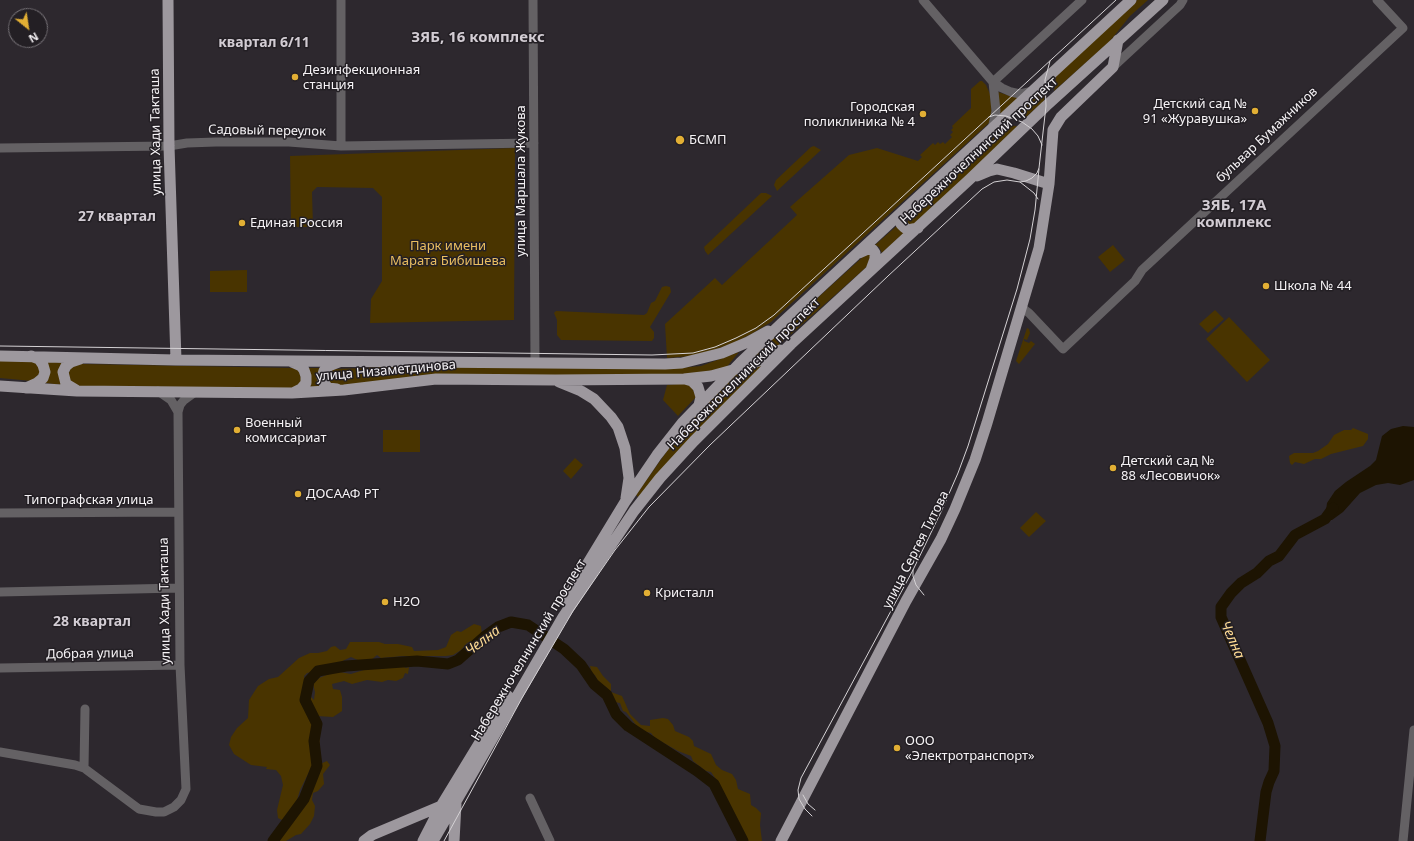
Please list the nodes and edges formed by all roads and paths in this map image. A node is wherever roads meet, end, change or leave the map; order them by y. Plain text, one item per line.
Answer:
1 (168, 0) edge
2 (341, 0) edge
3 (533, 0) edge
4 (923, 0) edge
5 (1082, 0) edge
6 (1131, 0) edge
7 (1163, 0) edge
8 (1183, 0) edge
9 (1377, 0) edge
10 (1118, 40) junction
11 (1114, 67) junction
12 (993, 82) junction
13 (1035, 90) junction
14 (1086, 93) junction
15 (1051, 101) junction
16 (992, 129) junction
17 (534, 143) junction
18 (170, 146) junction
19 (341, 146) junction
20 (0, 148) edge
21 (970, 179) junction
22 (1048, 184) junction
23 (903, 212) junction
24 (918, 228) junction
25 (858, 254) junction
26 (871, 270) junction
27 (1021, 308) junction
28 (782, 323) junction
29 (791, 344) junction
30 (0, 356) edge
31 (30, 356) junction
32 (82, 358) junction
33 (176, 360) junction
34 (291, 361) junction
35 (341, 361) junction
36 (535, 362) junction
37 (733, 370) junction
38 (684, 379) junction
39 (555, 380) junction
40 (0, 386) edge
41 (26, 388) junction
42 (344, 390) junction
43 (77, 391) junction
44 (158, 391) junction
45 (195, 392) junction
46 (292, 393) junction
47 (699, 405) junction
48 (178, 412) junction
49 (625, 502) junction
50 (178, 512) junction
51 (0, 514) edge
52 (179, 588) junction
53 (0, 592) edge
54 (560, 615) junction
55 (180, 666) junction
56 (0, 668) edge
57 (525, 675) junction
58 (86, 710) dead end
59 (1414, 730) edge
60 (0, 752) edge
61 (84, 768) junction
62 (457, 798) junction
63 (530, 798) dead end
64 (441, 806) junction
65 (364, 841) edge
66 (423, 841) edge
67 (433, 841) edge
68 (454, 841) edge
69 (550, 841) edge
70 (781, 841) edge
71 (1403, 841) edge

1 - 18 main road, улица Хади Такташа
2 - 19 street
3 - 17 street, улица Маршала Жукова
4 - 12 street
5 - 12 street
6 - 13 main road, Набережночелнинский проспект
7 - 10 main road, Набережночелнинский проспект
8 - 11 street
9 - 27 street, бульвар Бумажников
10 - 11 main road
10 - 15 main road, Набережночелнинский проспект
11 - 14 main road, улица Сергея Титова
12 - 13 street
12 - 16 street
13 - 16 main road, Набережночелнинский проспект
14 - 15 main road
14 - 22 main road, улица Сергея Титова
15 - 21 main road, Набережночелнинский проспект
16 - 23 main road, Набережночелнинский проспект
17 - 19 street, Садовый переулок
17 - 36 street, улица Маршала Жукова
18 - 19 street, Садовый переулок
18 - 20 street, Садовый переулок
18 - 33 main road, улица Хади Такташа
21 - 22 main road
21 - 24 main road, Набережночелнинский проспект
22 - 27 main road, улица Сергея Титова
23 - 24 main road
23 - 25 main road, Набережночелнинский проспект
24 - 26 main road, Набережночелнинский проспект
25 - 26 main road
25 - 28 main road, Набережночелнинский проспект
26 - 29 main road, Набережночелнинский проспект
27 - 70 main road, улица Сергея Титова
28 - 36 main road, улица Низаметдинова
28 - 37 main road, Набережночелнинский проспект
29 - 37 main road, улица Низаметдинова
29 - 54 main road, Набережночелнинский проспект
30 - 31 main road, улица Низаметдинова
31 - 32 main road, улица Низаметдинова
31 - 41 main road
32 - 33 main road, улица Низаметдинова
32 - 43 main road
33 - 34 main road, улица Низаметдинова
34 - 35 main road, улица Низаметдинова
34 - 46 main road
35 - 36 main road, улица Низаметдинова
35 - 42 main road
37 - 38 main road, улица Низаметдинова
37 - 47 main road, Набережночелнинский проспект
38 - 39 main road, улица Низаметдинова
38 - 47 main road
39 - 42 main road, улица Низаметдинова
39 - 49 main road
40 - 41 main road, улица Низаметдинова
41 - 43 main road, улица Низаметдинова
42 - 46 main road, улица Низаметдинова
43 - 44 main road, улица Низаметдинова
44 - 45 main road, улица Низаметдинова
44 - 48 street
45 - 46 main road, улица Низаметдинова
45 - 48 street
47 - 49 main road, Набережночелнинский проспект
48 - 50 street, улица Хади Такташа
49 - 54 main road, Набережночелнинский проспект
50 - 51 street, Типографская улица
50 - 52 street, улица Хади Такташа
52 - 53 street
52 - 55 street, улица Хади Такташа
54 - 57 main road, Набережночелнинский проспект
55 - 56 street, Добрая улица
55 - 61 street, улица Хади Такташа
57 - 62 main road, Набережночелнинский проспект
57 - 64 main road, Набережночелнинский проспект
58 - 61 street
59 - 71 street
60 - 61 street
62 - 67 main road, Набережночелнинский проспект
62 - 68 main road
63 - 69 street
64 - 65 main road
64 - 66 main road, Набережночелнинский проспект

